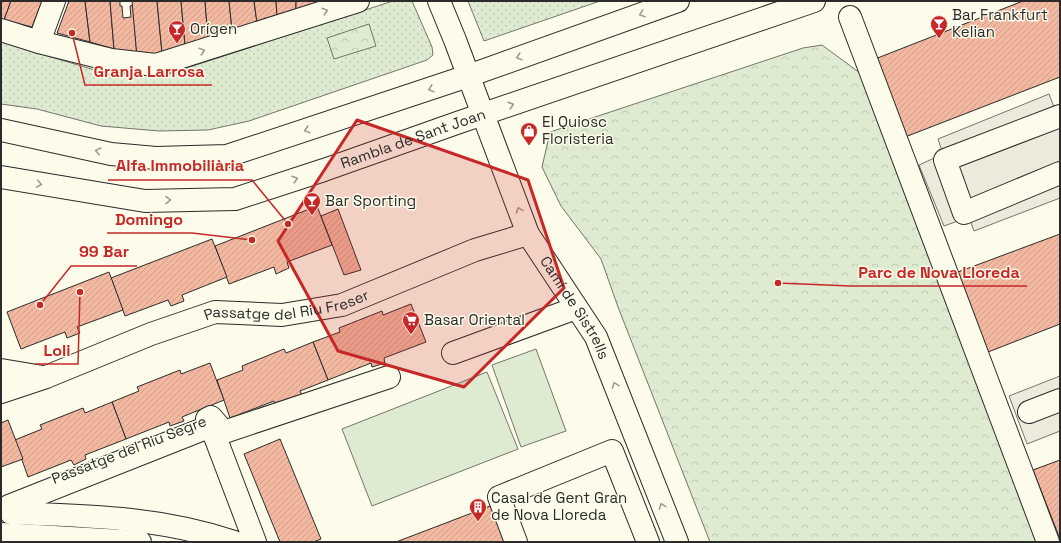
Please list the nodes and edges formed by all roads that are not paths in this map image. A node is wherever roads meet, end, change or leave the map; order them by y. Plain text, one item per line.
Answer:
1 (54, 1) edge
2 (358, 1) edge
3 (439, 1) edge
4 (678, 1) edge
5 (814, 1) edge
6 (850, 17) dead end
7 (1, 30) edge
8 (39, 42) junction
9 (468, 76) junction
10 (482, 114) junction
11 (1060, 116) edge
12 (1, 130) edge
13 (1060, 173) edge
14 (1, 178) edge
15 (528, 234) junction
16 (576, 308) junction
17 (454, 353) dead end
18 (1, 370) edge
19 (46, 377) junction
20 (389, 377) dead end
21 (1, 392) edge
22 (1060, 400) edge
23 (1029, 412) dead end
24 (1, 498) edge
25 (1, 534) edge
26 (140, 542) edge
27 (234, 542) edge
28 (255, 542) edge
29 (516, 542) edge
30 (648, 542) edge
31 (676, 542) edge
32 (1048, 542) edge

1 - 8 street
8 -> 2 street
3 - 9 street, Camí de Sistrells
4 -> 9 street
10 -> 5 street, Rambla de Sant Joan
6 - 32 street
7 - 8 street
9 - 10 street, Camí de Sistrells
9 -> 12 street
14 -> 10 street, Rambla de Sant Joan
15 -> 10 street, Camí de Sistrells
11 - 13 street
15 - 16 street, Camí de Sistrells
15 - 19 street, Passatge del Riu Freser
16 - 17 street
31 -> 16 street, Camí de Sistrells
18 - 19 street
19 - 21 street, Passatge del Riu Freser
20 - 24 street, Passatge del Riu Segre
22 - 23 street
25 - 26 street
27 - 28 street
29 - 30 street

